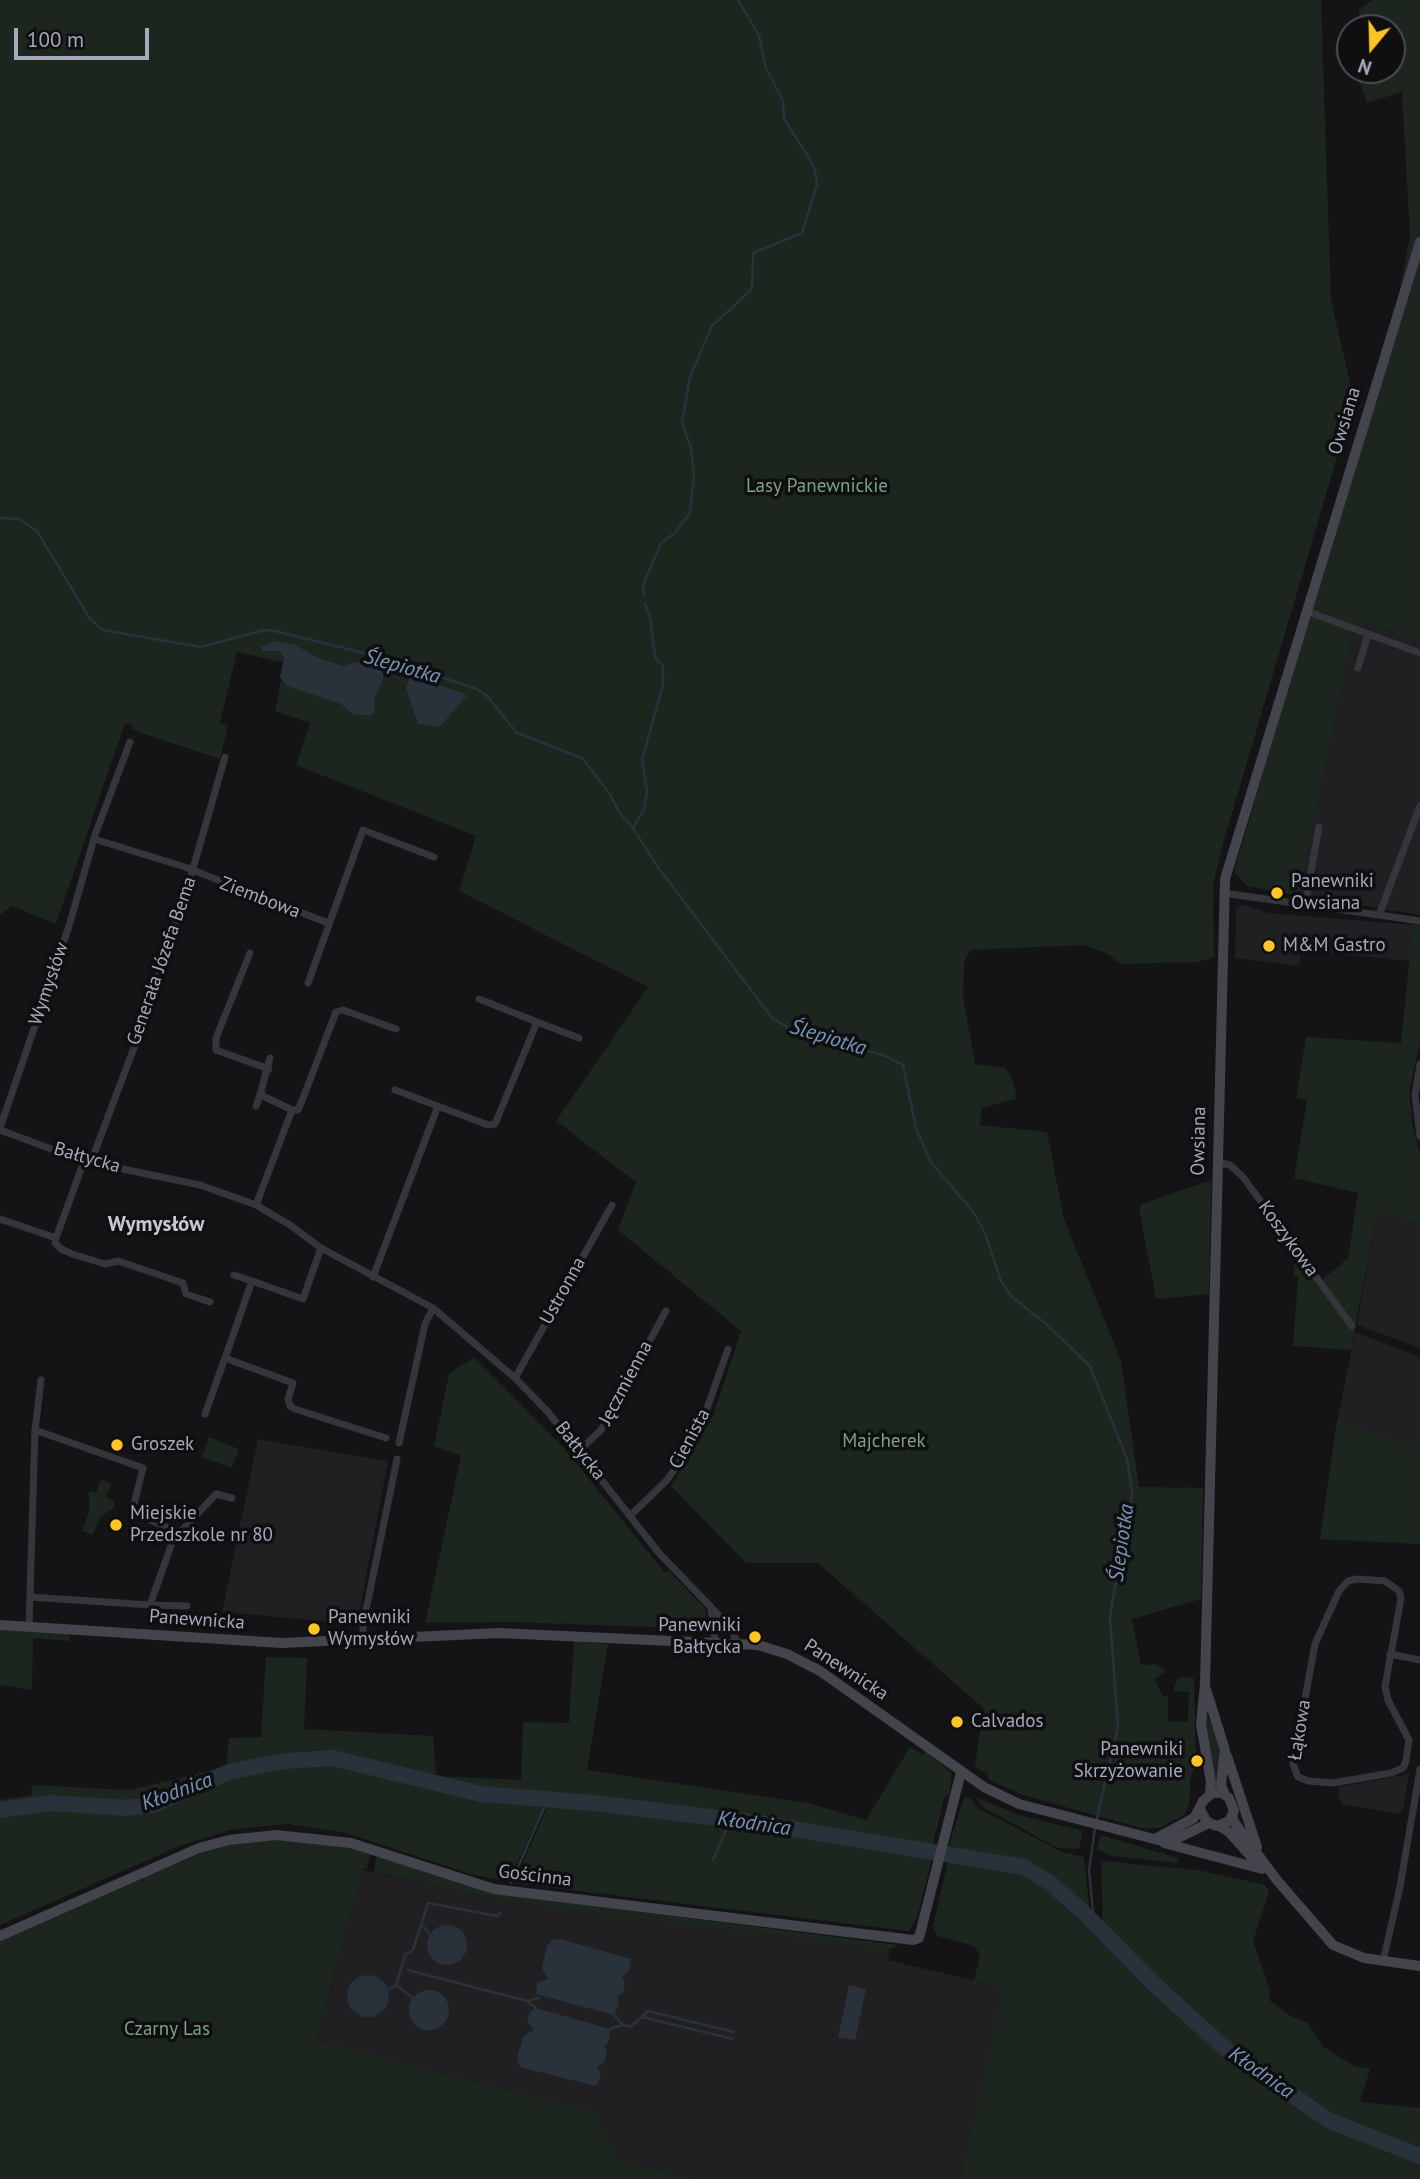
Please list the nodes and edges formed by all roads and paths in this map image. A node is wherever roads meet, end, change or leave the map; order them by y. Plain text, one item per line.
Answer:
1 (1420, 242) edge
2 (1305, 610) junction
3 (1368, 634) junction
4 (1420, 653) edge
5 (1358, 668) dead end
6 (130, 742) dead end
7 (225, 757) dead end
8 (1420, 806) edge
9 (1319, 827) dead end
10 (94, 839) junction
11 (434, 857) dead end
12 (192, 872) junction
13 (1223, 893) junction
14 (1305, 904) junction
15 (1379, 915) junction
16 (1420, 921) edge
17 (328, 923) junction
18 (250, 953) dead end
19 (308, 983) dead end
20 (479, 999) dead end
21 (537, 1022) junction
22 (396, 1029) dead end
23 (579, 1038) dead end
24 (270, 1058) dead end
25 (1420, 1064) edge
26 (269, 1069) junction
27 (395, 1090) dead end
28 (261, 1091) junction
29 (256, 1106) dead end
30 (438, 1106) junction
31 (292, 1110) junction
32 (0, 1129) edge
33 (1420, 1136) edge
34 (87, 1161) junction
35 (1216, 1162) junction
36 (256, 1205) junction
37 (612, 1205) dead end
38 (0, 1219) edge
39 (56, 1238) junction
40 (321, 1248) junction
41 (234, 1275) dead end
42 (373, 1277) junction
43 (252, 1281) junction
44 (210, 1302) dead end
45 (433, 1308) junction
46 (666, 1311) dead end
47 (1352, 1326) dead end
48 (728, 1349) dead end
49 (225, 1358) junction
50 (515, 1378) junction
51 (41, 1380) dead end
52 (205, 1414) dead end
53 (35, 1430) junction
54 (386, 1438) dead end
55 (399, 1443) dead end
56 (580, 1450) junction
57 (397, 1459) dead end
58 (232, 1498) dead end
59 (630, 1516) junction
60 (180, 1533) junction
61 (30, 1597) junction
62 (150, 1605) junction
63 (187, 1606) dead end
64 (711, 1608) junction
65 (0, 1625) edge
66 (29, 1627) junction
67 (363, 1640) junction
68 (715, 1642) junction
69 (737, 1643) junction
70 (1390, 1654) junction
71 (1420, 1660) edge
72 (1205, 1684) junction
73 (1201, 1711) junction
74 (1214, 1712) junction
75 (1225, 1750) junction
76 (1420, 1769) edge
77 (961, 1772) junction
78 (1210, 1794) junction
79 (1225, 1795) junction
80 (1200, 1809) junction
81 (1233, 1815) junction
82 (1214, 1824) junction
83 (1158, 1840) junction
84 (1261, 1856) junction
85 (1262, 1869) junction
86 (1276, 1879) junction
87 (0, 1936) edge
88 (1384, 1961) junction
89 (1420, 1966) edge

1 - 2 street, Owsiana
2 - 3 street
2 - 13 street, Owsiana
3 - 4 street
3 - 5 street
6 - 10 street, Wymysłów
7 - 12 street, Generała Józefa Bema
8 - 15 street
9 - 14 street
10 - 12 street
10 - 32 street, Wymysłów
11 - 17 street
12 - 17 street, Ziembowa
12 - 34 street, Generała Józefa Bema
13 - 14 street
13 - 35 street, Owsiana
14 - 15 street
15 - 16 street
17 - 19 street
18 - 26 street
20 - 21 street
21 - 23 street
21 - 30 street
22 - 31 street
24 - 26 street
25 - 33 street
26 - 28 street
27 - 30 street
28 - 29 street
28 - 31 street
30 - 42 street
31 - 36 street
32 - 34 street, Bałtycka
34 - 36 street, Bałtycka
34 - 39 street, Generała Józefa Bema
35 - 47 street, Koszykowa
35 - 72 street, Owsiana
36 - 40 street, Bałtycka
37 - 50 street, Ustronna
38 - 39 street
39 - 44 street
40 - 42 street, Bałtycka
40 - 43 street
41 - 43 street
42 - 45 street, Bałtycka
43 - 49 street
45 - 50 street, Bałtycka
45 - 55 street
46 - 56 street, Jęczmienna
48 - 59 street, Cienista
49 - 52 street
49 - 54 street
50 - 56 street, Bałtycka
51 - 53 street
53 - 60 street
53 - 61 street
56 - 59 street, Bałtycka
57 - 67 street
58 - 60 street, Panewnicka
59 - 64 street, Bałtycka
60 - 62 street, Panewnicka
61 - 62 street, Panewnicka
61 - 66 street
62 - 63 street, Panewnicka
64 - 68 street
64 - 69 street, Bałtycka
65 - 66 street, Panewnicka
66 - 67 street, Panewnicka
67 - 68 street, Panewnicka
68 - 69 street, Panewnicka
69 - 77 street, Panewnicka
70 - 70 street, Łąkowa
70 - 71 street
72 - 73 street, Owsiana
72 - 74 street, Owsiana
73 - 74 street
73 - 78 street, Owsiana
74 - 75 street, Owsiana
75 - 79 street, Owsiana
75 - 84 street
76 - 88 street
77 - 83 street, Panewnicka
77 - 87 street, Gościnna
78 - 79 street
78 - 80 street
79 - 81 street
80 - 82 street
80 - 83 street
81 - 82 street
81 - 84 street
82 - 83 street
82 - 85 street
83 - 85 street, Panewnicka
84 - 86 street
85 - 86 street
86 - 88 street
88 - 89 street

